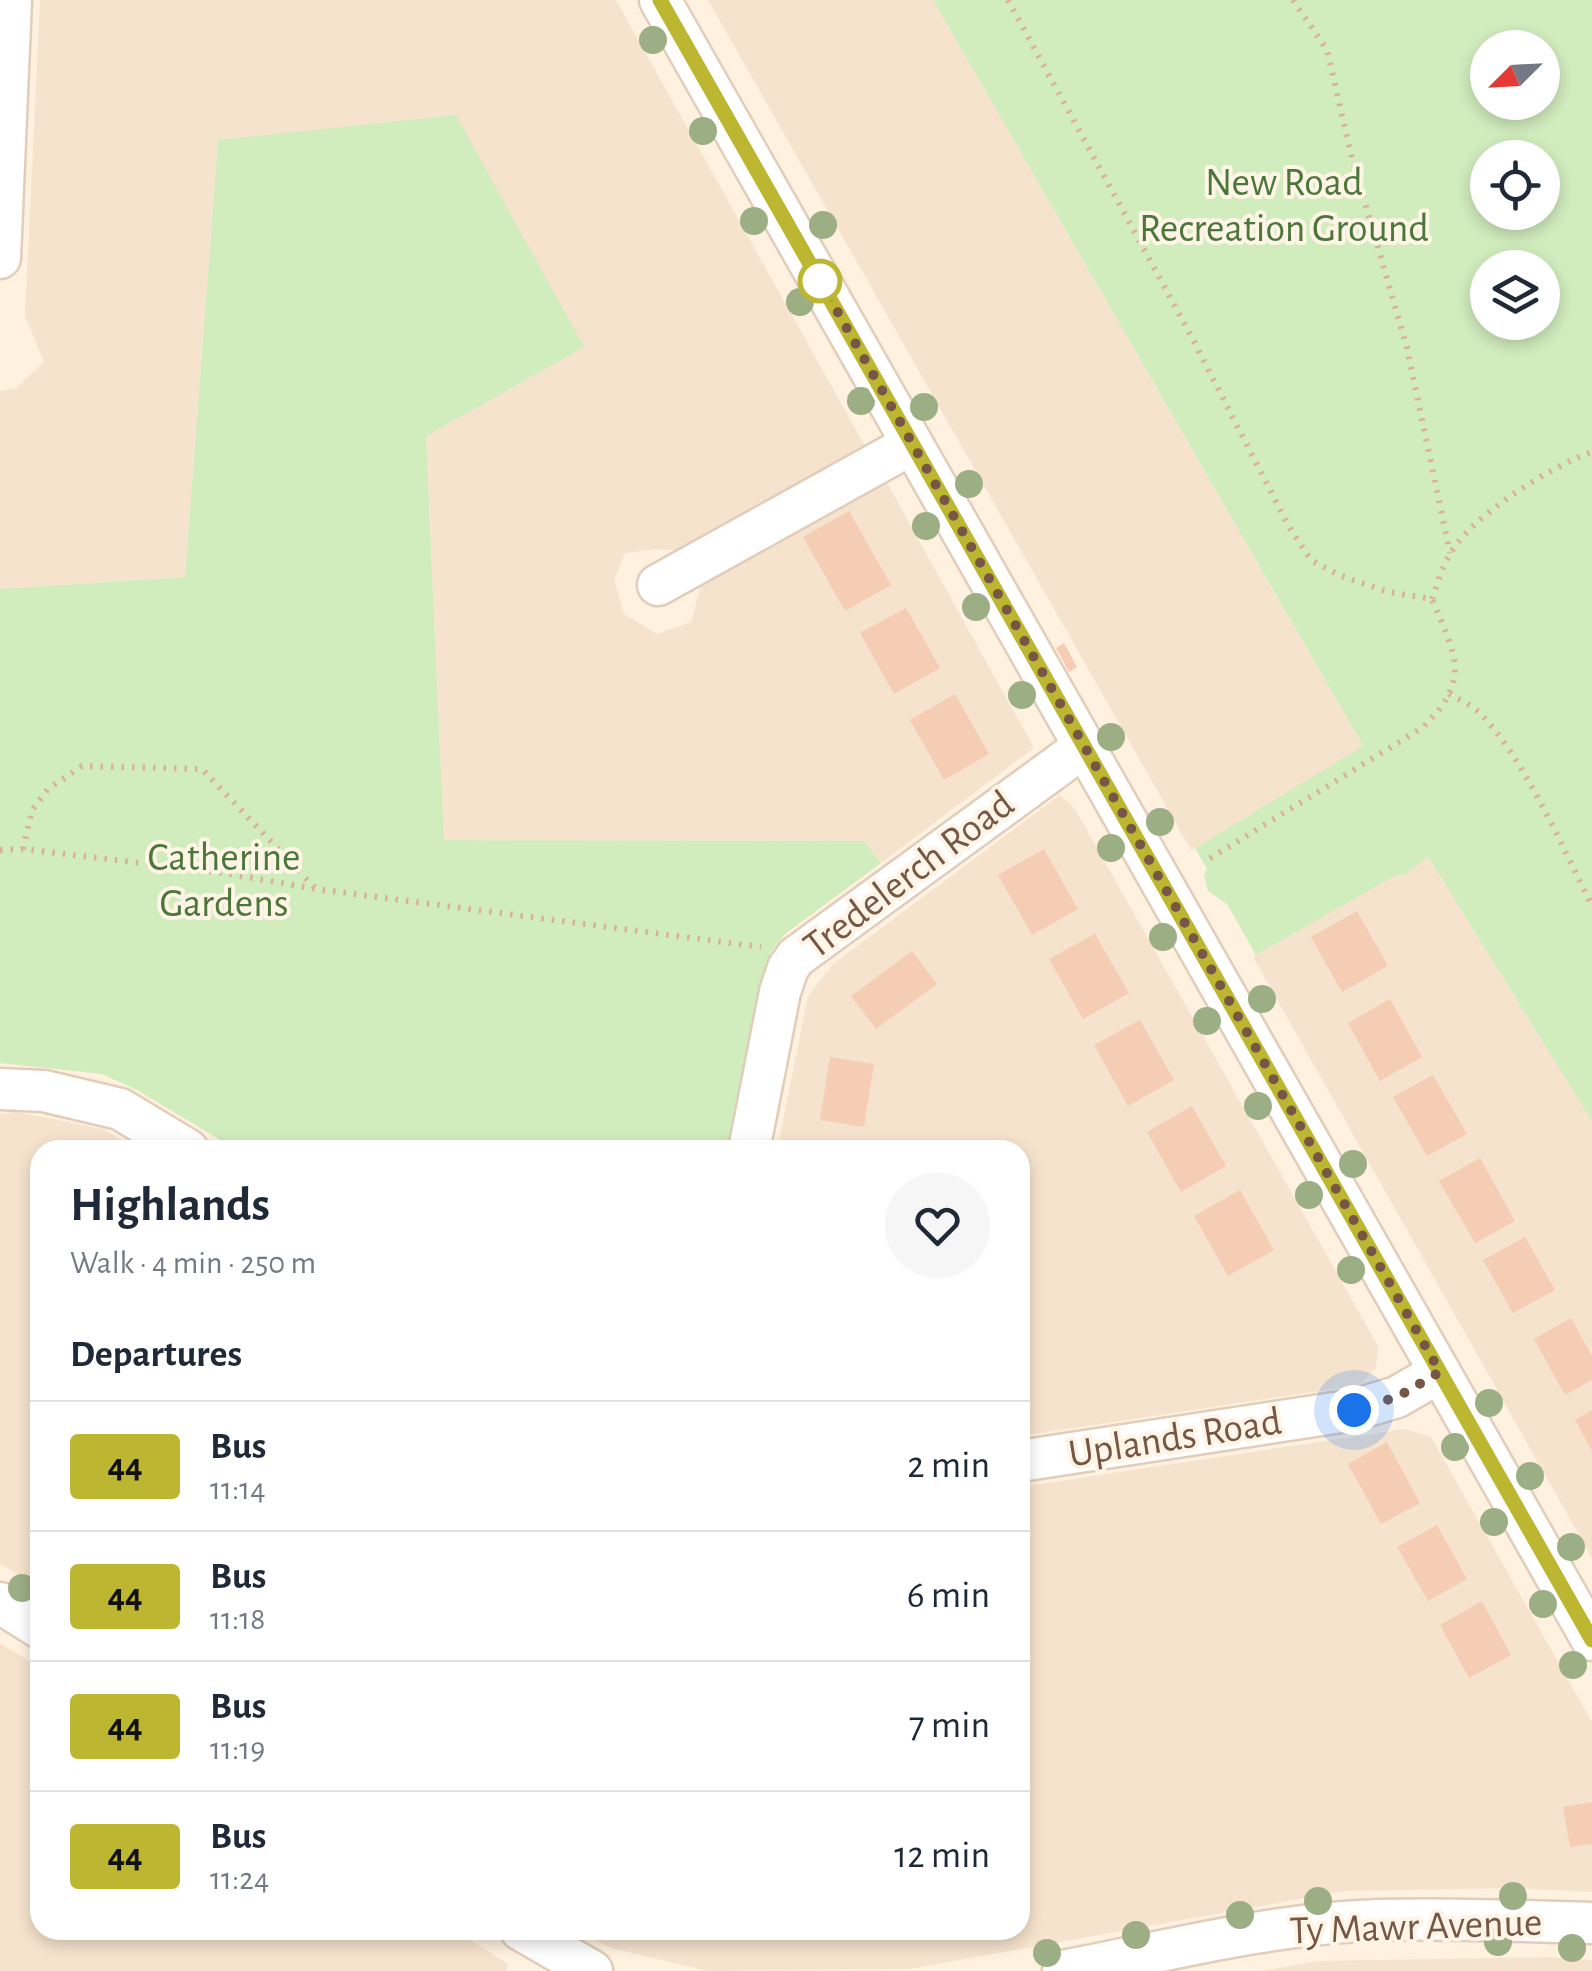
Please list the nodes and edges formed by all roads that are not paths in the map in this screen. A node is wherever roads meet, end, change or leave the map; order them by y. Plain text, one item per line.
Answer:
1 (11, 0) edge
2 (660, 0) edge
3 (0, 258) edge
4 (912, 444) junction
5 (658, 584) dead end
6 (1085, 746) junction
7 (0, 1089) edge
8 (172, 1140) edge
9 (751, 1140) edge
10 (1440, 1372) junction
11 (1030, 1459) edge
12 (0, 1603) edge
13 (30, 1622) edge
14 (1592, 1640) edge
15 (1592, 1923) edge
16 (537, 1949) edge
17 (592, 1971) edge
18 (1064, 1971) edge

1 - 3 street
2 - 4 street
4 - 5 street
4 - 6 street
6 - 9 street, Tredelerch Road
6 - 10 street
7 - 8 street
10 - 11 street, Uplands Road
10 - 14 street
12 - 13 street
15 - 18 street, Ty Mawr Avenue
16 - 17 street

